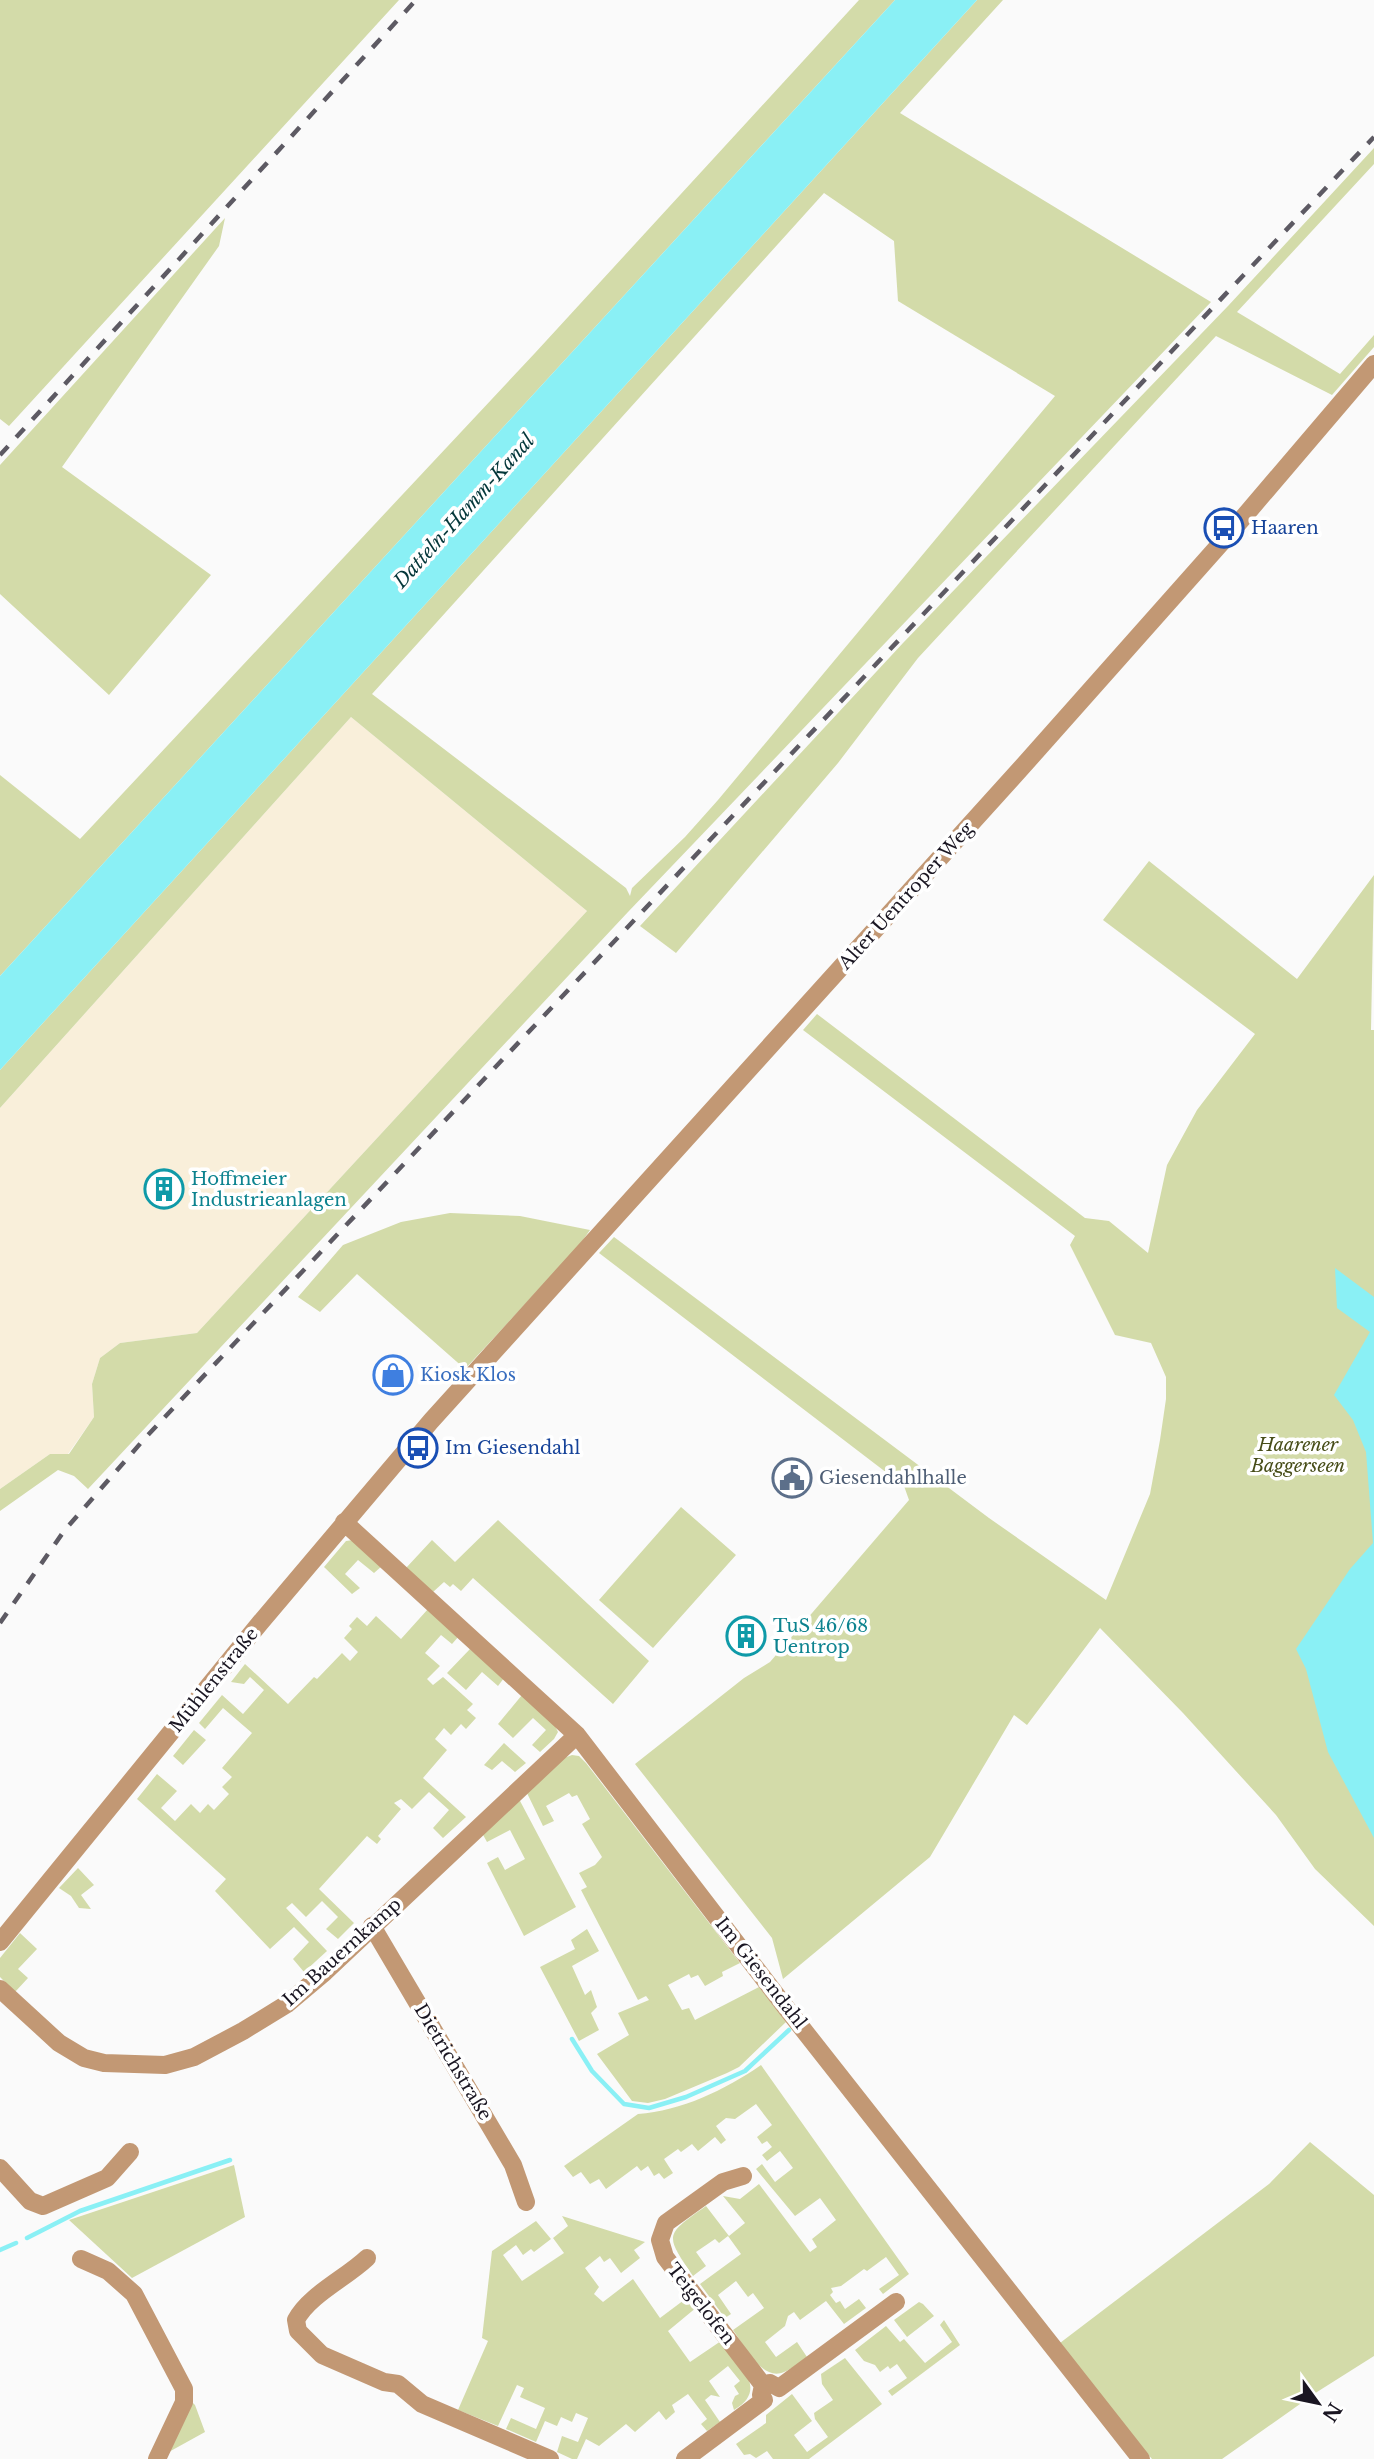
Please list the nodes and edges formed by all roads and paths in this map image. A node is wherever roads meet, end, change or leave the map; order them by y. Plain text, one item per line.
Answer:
1 (1374, 364) edge
2 (430, 1421) joint
3 (344, 1522) junction
4 (577, 1735) junction
5 (372, 1926) junction
6 (0, 1942) edge
7 (0, 1989) edge
8 (130, 2152) dead end
9 (0, 2168) edge
10 (743, 2176) dead end
11 (526, 2202) dead end
12 (366, 2258) dead end
13 (81, 2259) dead end
14 (896, 2302) dead end
15 (769, 2391) junction
16 (157, 2459) edge
17 (550, 2459) edge
18 (685, 2459) edge
19 (1141, 2459) edge

1 - 2 street, Alter Uentroper Weg
2 - 3 street, Mühlenstraße
3 - 4 street, Im Giesendahl
3 - 6 street, Mühlenstraße
4 - 5 street, Im Bauernkamp
4 - 19 street, Im Giesendahl
5 - 7 street, Im Bauernkamp
5 - 11 street, Dietrichstraße
8 - 9 street
10 - 15 street, Teigelofen
12 - 17 street
13 - 16 street
14 - 15 street
15 - 18 street

